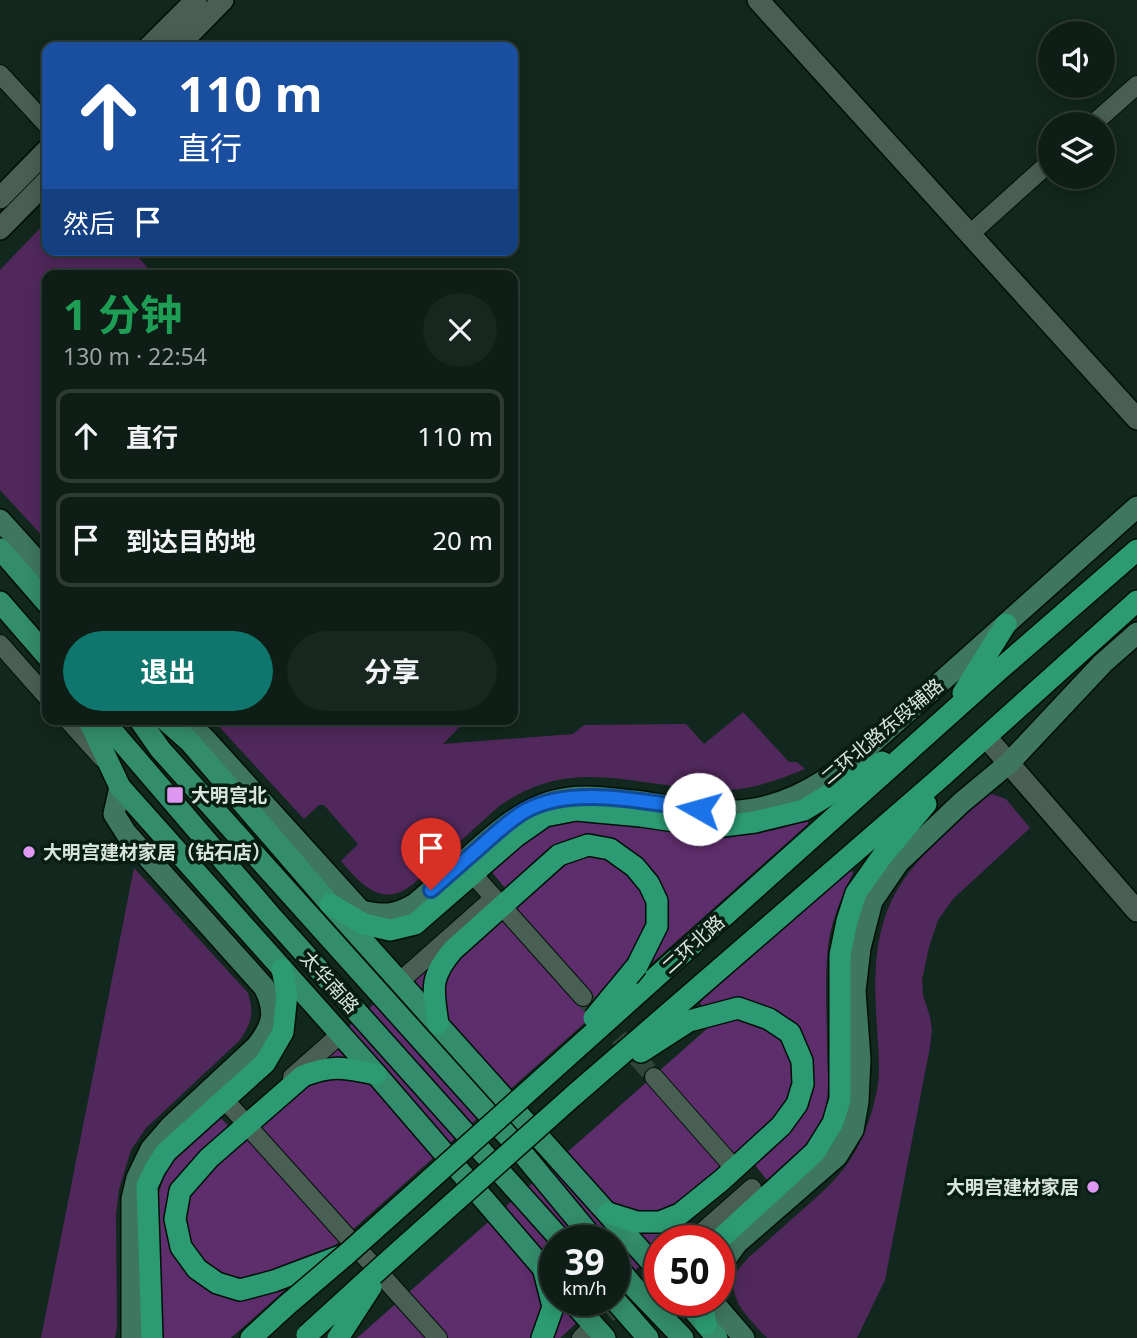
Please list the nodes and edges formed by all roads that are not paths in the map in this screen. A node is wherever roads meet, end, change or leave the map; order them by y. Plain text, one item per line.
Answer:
1 (196, 0) edge
2 (223, 0) edge
3 (758, 0) edge
4 (154, 42) edge
5 (182, 42) edge
6 (0, 74) edge
7 (1137, 85) edge
8 (1107, 112) edge
9 (42, 120) edge
10 (42, 155) edge
11 (1038, 173) edge
12 (42, 186) edge
13 (0, 198) edge
14 (0, 229) edge
15 (970, 234) junction
16 (1137, 419) edge
17 (1137, 507) edge
18 (0, 520) edge
19 (0, 549) edge
20 (1137, 550) edge
21 (42, 566) edge
22 (42, 597) edge
23 (1137, 601) edge
24 (0, 603) edge
25 (1006, 624) junction
26 (1137, 633) edge
27 (0, 644) edge
28 (42, 650) edge
29 (42, 691) edge
30 (948, 716) junction
31 (72, 725) edge
32 (91, 725) edge
33 (107, 725) edge
34 (143, 725) edge
35 (171, 725) edge
36 (191, 725) edge
37 (928, 734) junction
38 (979, 743) junction
39 (1009, 763) junction
40 (116, 778) junction
41 (479, 881) dead end
42 (330, 904) junction
43 (1137, 911) edge
44 (508, 913) dead end
45 (282, 969) junction
46 (407, 975) tunnel mouth
47 (583, 997) tunnel mouth
48 (438, 1024) junction
49 (334, 1040) tunnel mouth
50 (376, 1074) junction
51 (548, 1074) junction
52 (654, 1077) tunnel mouth
53 (572, 1097) junction
54 (231, 1107) dead end
55 (247, 1124) junction
56 (728, 1161) dead end
57 (750, 1186) dead end
58 (608, 1213) junction
59 (548, 1225) edge
60 (582, 1225) edge
61 (709, 1225) edge
62 (735, 1225) edge
63 (735, 1246) edge
64 (348, 1253) junction
65 (644, 1254) edge
66 (386, 1263) junction
67 (539, 1263) edge
68 (630, 1282) edge
69 (550, 1316) edge
70 (580, 1316) edge
71 (629, 1316) edge
72 (698, 1316) edge
73 (725, 1316) edge
74 (711, 1331) edge
75 (591, 1336) edge
76 (305, 1337) edge
77 (132, 1338) edge
78 (152, 1338) edge
79 (251, 1338) edge
80 (338, 1338) edge
81 (438, 1338) edge
82 (542, 1338) edge
83 (648, 1338) edge
84 (683, 1338) edge
85 (744, 1338) edge

1 - 4 street
2 - 5 street
3 - 15 street
6 - 9 street
7 - 8 street
10 - 13 street
11 - 15 street
12 - 14 street
15 - 16 street
17 - 25 main road, 二环北路东段辅路
18 - 21 main road
19 - 22 main road
20 - 30 highway, 二环北路
23 - 38 highway, 二环北路
24 - 28 main road
25 - 30 highway
25 - 36 main road, 二环北路东段辅路
26 - 39 main road
27 - 29 street
30 - 37 highway, 二环北路
31 - 40 street
32 - 40 main road
33 - 59 main road, 太华南路
34 - 60 main road, 太华南路
35 - 42 main road
37 - 42 highway
37 - 51 highway, 二环北路, bridge
38 - 39 street
38 - 53 highway, 二环北路
38 - 62 highway
39 - 43 street
39 - 63 main road
40 - 45 main road
40 - 77 main road
41 - 46 street
42 - 48 main road
44 - 47 street
45 - 50 main road
45 - 78 highway
48 - 51 highway, bridge
48 - 58 main road
49 - 55 street
50 - 64 highway
50 - 67 main road
51 - 64 highway, 二环北路, bridge
52 - 56 street
53 - 58 highway
53 - 66 highway, 二环北路, bridge
54 - 55 street
55 - 81 street
57 - 61 street
58 - 65 main road
64 - 79 highway, 二环北路, bridge
66 - 76 highway, 二环北路, bridge
66 - 80 highway, bridge
68 - 84 main road
69 - 82 highway
70 - 75 main road
71 - 83 main road
72 - 74 main road
73 - 85 main road

